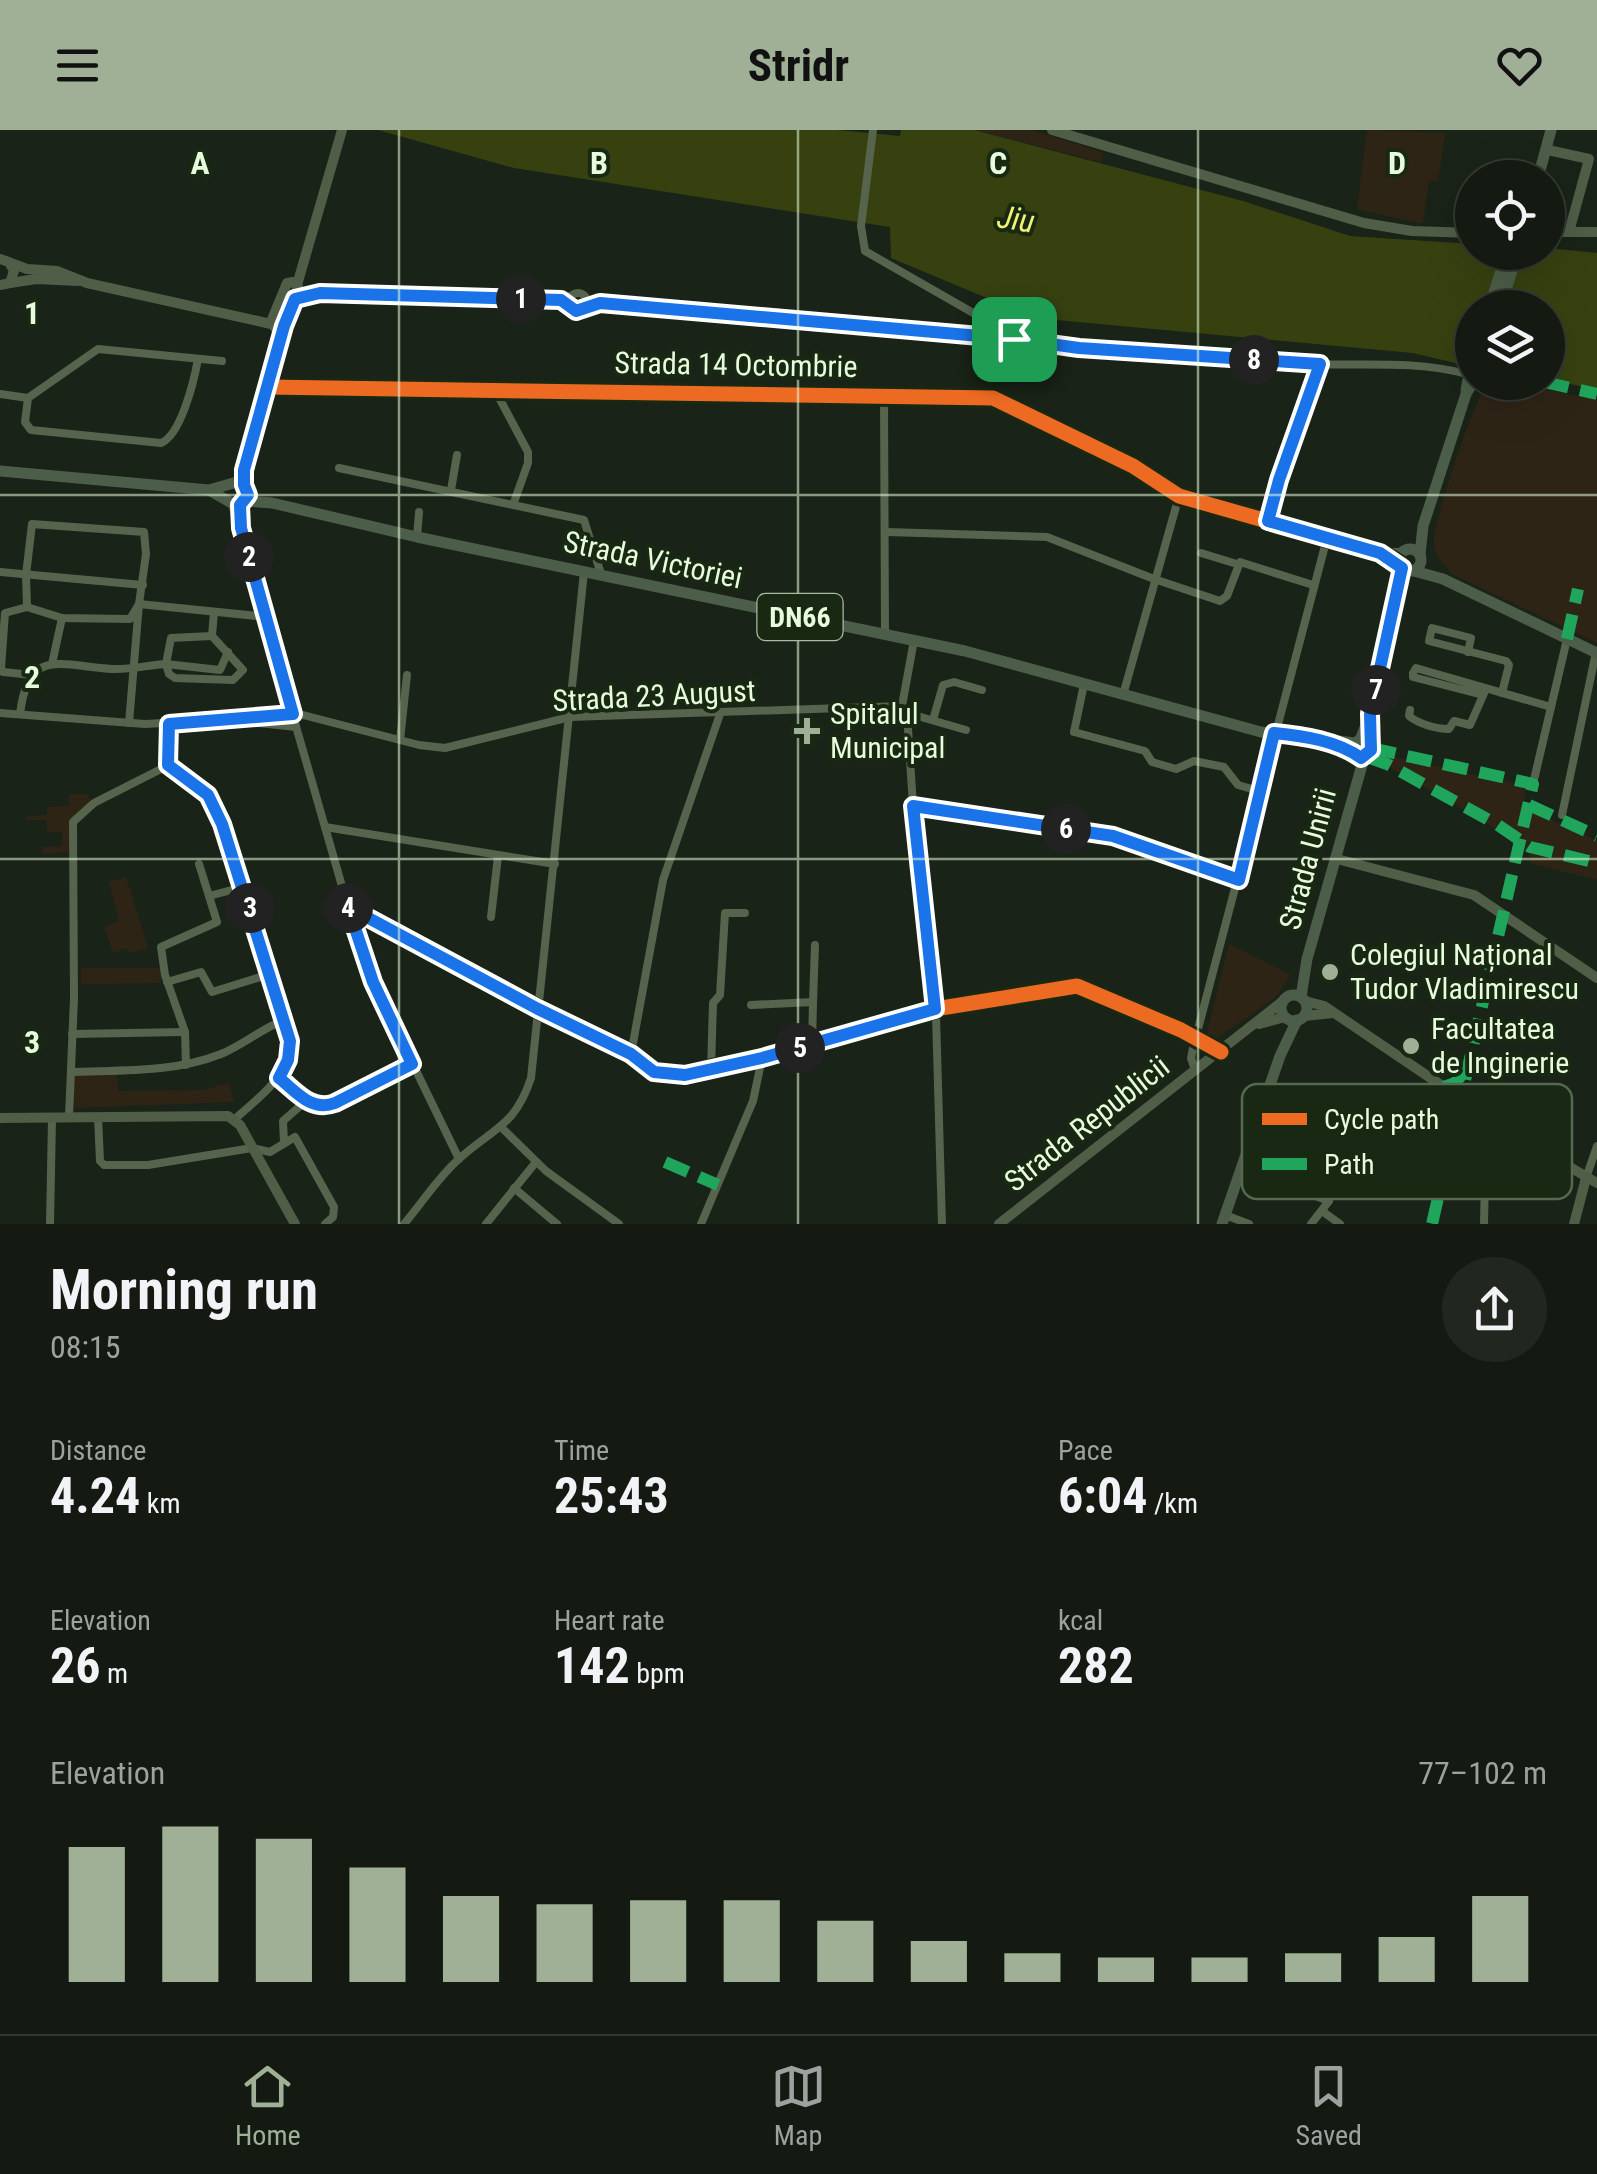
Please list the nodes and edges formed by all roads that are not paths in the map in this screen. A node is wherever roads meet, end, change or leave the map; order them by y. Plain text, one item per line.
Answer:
1 (342, 130) edge
2 (872, 130) edge
3 (1052, 130) edge
4 (1551, 130) edge
5 (1548, 150) junction
6 (1544, 160) edge
7 (1593, 160) edge
8 (1455, 232) edge
9 (1565, 232) edge
10 (1569, 232) junction
11 (1597, 232) edge
12 (6, 261) edge
13 (81, 281) junction
14 (6, 284) edge
15 (294, 289) junction
16 (0, 296) edge
17 (566, 298) junction
18 (585, 303) junction
19 (274, 309) junction
20 (252, 320) junction
21 (277, 326) junction
22 (1014, 339) junction
23 (198, 360) junction
24 (222, 362) dead end
25 (1320, 364) junction
26 (1455, 372) edge
27 (267, 388) junction
28 (495, 390) junction
29 (0, 394) edge
30 (884, 395) junction
31 (28, 398) junction
32 (1462, 400) edge
33 (458, 455) dead end
34 (339, 468) dead end
35 (0, 469) edge
36 (451, 490) junction
37 (237, 495) junction
38 (1179, 496) junction
39 (514, 505) junction
40 (420, 512) dead end
41 (1268, 521) junction
42 (887, 532) junction
43 (416, 537) junction
44 (1326, 538) junction
45 (1201, 553) dead end
46 (1410, 561) junction
47 (1237, 564) junction
48 (584, 570) junction
49 (0, 572) edge
50 (26, 574) junction
51 (600, 574) junction
52 (1154, 580) junction
53 (142, 585) junction
54 (1313, 585) junction
55 (138, 604) junction
56 (28, 607) junction
57 (214, 612) junction
58 (267, 617) junction
59 (62, 618) junction
60 (885, 634) junction
61 (212, 636) junction
62 (1567, 639) junction
63 (914, 640) junction
64 (228, 652) junction
65 (1468, 652) junction
66 (1596, 653) edge
67 (52, 664) junction
68 (166, 664) junction
69 (136, 666) junction
70 (32, 675) junction
71 (407, 675) dead end
72 (1084, 684) junction
73 (982, 690) dead end
74 (1485, 691) junction
75 (1502, 693) junction
76 (1123, 695) junction
77 (1551, 707) junction
78 (905, 710) junction
79 (1410, 710) dead end
80 (1, 712) edge
81 (20, 714) junction
82 (293, 714) junction
83 (720, 714) junction
84 (570, 717) junction
85 (236, 720) junction
86 (933, 720) junction
87 (129, 723) junction
88 (169, 724) junction
89 (296, 727) junction
90 (966, 730) dead end
91 (1274, 733) junction
92 (400, 740) junction
93 (1360, 748) junction
94 (168, 765) junction
95 (1533, 784) dead end
96 (1259, 791) junction
97 (913, 806) junction
98 (1562, 815) dead end
99 (325, 827) junction
100 (498, 856) junction
101 (1336, 860) junction
102 (198, 864) dead end
103 (555, 864) junction
104 (1239, 880) junction
105 (244, 888) junction
106 (209, 896) junction
107 (348, 907) junction
108 (746, 914) dead end
109 (491, 917) dead end
110 (815, 945) dead end
111 (270, 974) junction
112 (1597, 978) edge
113 (167, 982) junction
114 (1294, 999) junction
115 (813, 1002) junction
116 (751, 1005) dead end
117 (538, 1009) junction
118 (935, 1009) junction
119 (1334, 1013) junction
120 (1293, 1018) junction
121 (284, 1020) junction
122 (1254, 1026) junction
123 (185, 1032) junction
124 (72, 1034) junction
125 (1196, 1036) junction
126 (812, 1045) junction
127 (1221, 1052) junction
128 (631, 1054) junction
129 (762, 1058) junction
130 (412, 1064) junction
131 (186, 1066) junction
132 (1468, 1067) dead end
133 (711, 1069) junction
134 (71, 1072) junction
135 (1196, 1072) junction
136 (279, 1078) junction
137 (1271, 1084) edge
138 (1440, 1084) edge
139 (1452, 1084) edge
140 (307, 1100) junction
141 (70, 1117) junction
142 (98, 1117) junction
143 (0, 1118) edge
144 (52, 1118) junction
145 (235, 1119) junction
146 (501, 1127) junction
147 (284, 1142) junction
148 (1597, 1146) edge
149 (252, 1148) junction
150 (459, 1159) junction
151 (536, 1162) junction
152 (1242, 1168) edge
153 (1592, 1181) edge
154 (514, 1188) junction
155 (1324, 1199) edge
156 (1485, 1199) edge
157 (1330, 1201) joint
158 (1322, 1210) junction
159 (1224, 1219) edge
160 (50, 1224) edge
161 (294, 1224) edge
162 (325, 1224) edge
163 (404, 1224) edge
164 (486, 1224) edge
165 (557, 1224) edge
166 (619, 1224) edge
167 (701, 1224) edge
168 (942, 1224) edge
169 (998, 1224) edge
170 (1250, 1224) edge
171 (1311, 1224) edge
172 (1340, 1224) edge
173 (1484, 1224) edge
174 (1574, 1224) edge

1 - 15 main road
2 - 22 street
3 - 8 main road
4 - 5 main road
5 - 6 main road
5 - 7 main road
7 - 10 main road
9 - 10 main road
10 - 11 main road
12 - 13 main road
12 - 14 main road
13 - 14 main road
13 - 20 main road
14 - 16 main road
15 - 17 street
15 - 19 main road
15 - 21 main road
17 - 18 street
17 - 18 street
18 - 22 street
19 - 20 main road
19 - 21 main road
20 - 21 main road
21 - 27 main road
22 - 25 street
23 - 24 street
23 - 31 street
23 - 31 street
25 - 26 street
25 - 41 street
27 - 28 main road, Strada 14 Octombrie
27 - 37 main road
28 - 30 main road, Strada 14 Octombrie
28 - 39 street
29 - 31 street
30 - 38 main road, Strada 14 Octombrie
30 - 42 street
32 - 46 main road, Strada Unirii
33 - 36 street
34 - 36 street
35 - 37 main road, Strada Victoriei / DN66
36 - 39 street
37 - 43 main road, Strada Victoriei / DN66
37 - 58 street
38 - 41 main road, Strada 14 Octombrie
38 - 52 street
39 - 51 street
40 - 43 street
41 - 44 main road, Strada 14 Octombrie
42 - 52 street
42 - 60 street
43 - 48 main road, Strada Victoriei / DN66
44 - 46 main road, Strada 14 Octombrie
44 - 54 street
45 - 47 street
46 - 62 main road
46 - 93 main road, Strada Unirii
47 - 52 street
47 - 54 street
48 - 51 main road, Strada Victoriei / DN66
48 - 84 street
49 - 50 street
50 - 53 street
50 - 53 street
50 - 56 street
51 - 60 main road, Strada Victoriei / DN66
52 - 76 street
53 - 55 street
54 - 91 street
55 - 57 street
55 - 59 street
55 - 69 street
56 - 59 street
56 - 70 street
57 - 58 street
57 - 61 street
58 - 82 street
59 - 67 street
60 - 63 main road, Strada Victoriei / DN66
61 - 64 street
61 - 68 street
62 - 66 main road
62 - 77 street
63 - 72 main road, Strada Victoriei / DN66
63 - 78 street
64 - 68 street
64 - 68 street
65 - 65 street
65 - 75 street
66 - 98 street
67 - 69 street
67 - 70 street
68 - 69 street
69 - 87 street
70 - 81 street
71 - 92 street
72 - 76 main road, Strada Victoriei / DN66
72 - 96 street
73 - 86 street
74 - 74 street
74 - 75 street
74 - 79 street
75 - 77 street
76 - 91 main road, Strada Victoriei / DN66
77 - 95 street
78 - 83 street, Strada 23 August
78 - 86 street, Strada 23 August
78 - 97 street
80 - 81 street, Strada 23 August
81 - 87 street, Strada 23 August
82 - 85 street, Strada 23 August
82 - 89 street
82 - 92 street, Strada 23 August
83 - 84 street, Strada 23 August
83 - 128 street
84 - 92 street, Strada 23 August
84 - 103 street
85 - 88 street, Strada 23 August
85 - 89 street, Strada 23 August
86 - 90 street, Strada 23 August
87 - 88 street, Strada 23 August
88 - 94 street
89 - 99 street
91 - 93 main road, Strada Victoriei / DN66
91 - 96 street
93 - 101 main road, Strada Unirii
94 - 105 street
94 - 124 street
96 - 104 street
97 - 104 street
97 - 118 street
99 - 100 street
99 - 107 street
100 - 103 street
100 - 109 street
101 - 112 main road
101 - 114 main road, Strada Unirii
102 - 106 street
103 - 117 street
104 - 125 street
105 - 106 street
105 - 111 street
106 - 113 street
107 - 117 street
107 - 130 street
108 - 133 street
110 - 115 street
111 - 113 street
111 - 121 street
113 - 123 street
114 - 119 main road
114 - 120 main road, Strada Unirii
114 - 120 main road, Strada Unirii
114 - 122 main road, Strada Republicii
115 - 116 street
115 - 126 street
117 - 128 street
117 - 146 street
118 - 125 street
118 - 126 street
118 - 168 street
119 - 120 main road, Strada Republicii
119 - 138 main road
120 - 122 main road, Strada Republicii
120 - 137 main road, Strada Unirii
121 - 131 street
121 - 136 street
122 - 127 main road, Strada Republicii
123 - 124 street
123 - 131 street
124 - 134 street
125 - 127 street
125 - 135 street
126 - 129 street
127 - 135 main road, Strada Republicii
128 - 133 street
129 - 133 street
129 - 167 street
130 - 140 street
130 - 150 street
131 - 134 street
132 - 139 street
134 - 141 street
135 - 169 main road, Strada Republicii
136 - 140 street
136 - 145 street
140 - 147 street
141 - 142 main road
141 - 144 main road
142 - 145 main road
142 - 149 street
143 - 144 main road
144 - 160 street
145 - 149 main road
146 - 150 street
146 - 151 street
147 - 149 street
147 - 162 street
148 - 153 street
149 - 161 main road
150 - 163 street
151 - 154 street
151 - 166 street
152 - 159 main road, Strada Unirii
153 - 174 main road
154 - 164 street
154 - 165 street
155 - 157 street
156 - 173 street
157 - 158 street
158 - 171 street
158 - 172 street
159 - 170 street

